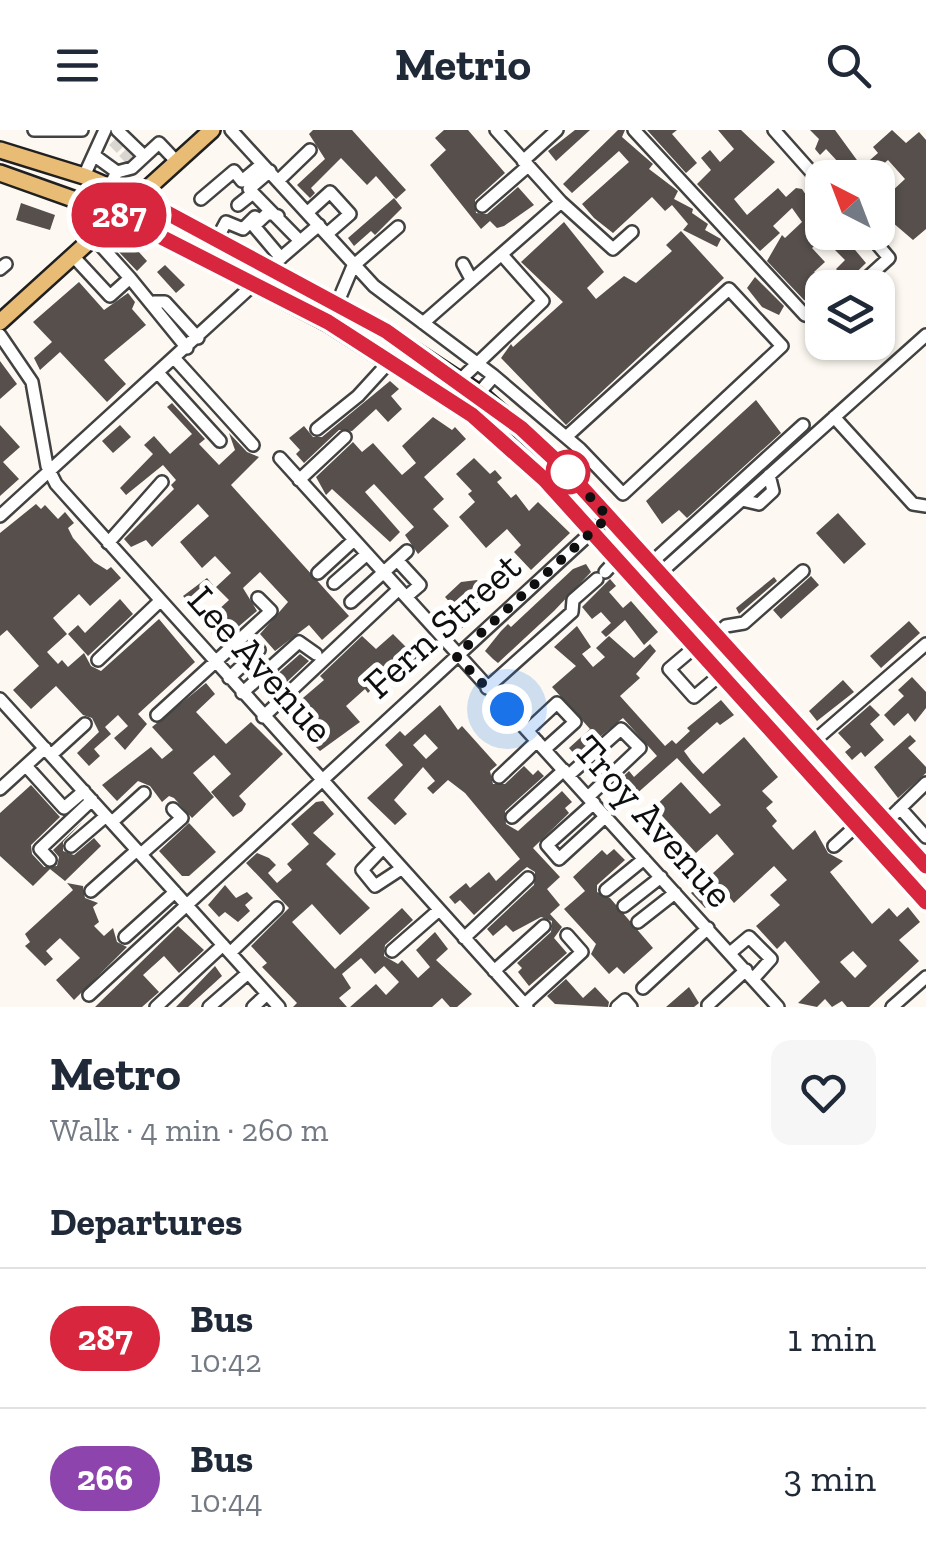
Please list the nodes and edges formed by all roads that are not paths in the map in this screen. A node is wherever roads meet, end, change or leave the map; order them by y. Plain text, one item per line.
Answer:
1 (34, 130) edge
2 (105, 130) edge
3 (212, 130) edge
4 (232, 130) edge
5 (496, 130) edge
6 (557, 130) edge
7 (634, 130) edge
8 (774, 130) edge
9 (82, 131) edge
10 (119, 139) edge
11 (0, 150) edge
12 (310, 150) dead end
13 (99, 157) junction
14 (177, 162) junction
15 (526, 163) junction
16 (126, 164) junction
17 (805, 165) edge
18 (270, 171) junction
19 (0, 173) edge
20 (84, 176) junction
21 (144, 192) junction
22 (253, 193) junction
23 (201, 199) dead end
24 (562, 202) junction
25 (238, 206) dead end
26 (482, 206) dead end
27 (266, 207) junction
28 (308, 212) junction
29 (118, 215) junction
30 (278, 216) junction
31 (398, 226) dead end
32 (243, 229) junction
33 (323, 229) junction
34 (632, 232) dead end
35 (94, 238) junction
36 (216, 239) junction
37 (300, 241) junction
38 (882, 250) edge
39 (73, 256) junction
40 (248, 256) junction
41 (503, 256) junction
42 (275, 263) junction
43 (463, 264) dead end
44 (353, 266) junction
45 (876, 270) edge
46 (130, 278) junction
47 (471, 278) junction
48 (253, 285) junction
49 (337, 304) junction
50 (158, 306) junction
51 (805, 316) edge
52 (0, 322) edge
53 (423, 322) junction
54 (0, 335) edge
55 (926, 335) edge
56 (198, 338) junction
57 (187, 348) junction
58 (176, 359) junction
59 (390, 361) junction
60 (478, 364) junction
61 (159, 374) junction
62 (494, 376) junction
63 (460, 380) junction
64 (479, 394) junction
65 (451, 402) junction
66 (834, 418) junction
67 (803, 425) dead end
68 (317, 429) dead end
69 (566, 437) junction
70 (345, 438) dead end
71 (220, 441) dead end
72 (252, 445) dead end
73 (580, 449) junction
74 (280, 458) dead end
75 (560, 464) junction
76 (49, 472) junction
77 (299, 480) junction
78 (162, 482) dead end
79 (926, 506) edge
80 (0, 516) edge
81 (608, 517) junction
82 (592, 531) junction
83 (354, 540) junction
84 (108, 542) junction
85 (367, 554) junction
86 (617, 559) junction
87 (655, 569) junction
88 (803, 571) dead end
89 (318, 572) dead end
90 (384, 572) junction
91 (334, 583) dead end
92 (403, 593) junction
93 (258, 598) dead end
94 (160, 601) junction
95 (351, 602) dead end
96 (716, 636) junction
97 (926, 644) edge
98 (695, 647) junction
99 (259, 650) dead end
100 (316, 654) dead end
101 (456, 656) junction
102 (98, 660) dead end
103 (215, 663) junction
104 (720, 675) junction
105 (228, 678) junction
106 (486, 688) junction
107 (242, 693) junction
108 (0, 698) edge
109 (157, 716) dead end
110 (264, 717) junction
111 (85, 724) dead end
112 (537, 740) junction
113 (812, 742) junction
114 (48, 752) junction
115 (26, 766) junction
116 (66, 772) junction
117 (566, 772) junction
118 (499, 776) dead end
119 (321, 778) junction
120 (926, 784) edge
121 (0, 789) edge
122 (47, 789) junction
123 (144, 793) dead end
124 (88, 796) junction
125 (591, 800) junction
126 (900, 808) junction
127 (173, 809) dead end
128 (606, 816) junction
129 (512, 818) dead end
130 (109, 819) junction
131 (886, 822) junction
132 (856, 826) junction
133 (926, 837) edge
134 (71, 846) dead end
135 (834, 846) dead end
136 (382, 848) junction
137 (139, 852) junction
138 (644, 859) junction
139 (50, 860) dead end
140 (926, 866) edge
141 (401, 869) junction
142 (661, 877) junction
143 (528, 878) dead end
144 (606, 890) dead end
145 (91, 891) dead end
146 (176, 892) junction
147 (676, 893) junction
148 (926, 902) edge
149 (186, 905) junction
150 (624, 906) dead end
151 (277, 908) dead end
152 (439, 910) junction
153 (638, 922) dead end
154 (544, 926) dead end
155 (708, 928) junction
156 (567, 935) dead end
157 (125, 937) dead end
158 (464, 938) junction
159 (227, 949) junction
160 (392, 951) dead end
161 (730, 953) junction
162 (494, 971) junction
163 (248, 972) junction
164 (750, 974) junction
165 (925, 980) edge
166 (643, 988) dead end
167 (267, 994) junction
168 (89, 995) dead end
169 (708, 1005) edge
170 (526, 1006) edge
171 (156, 1007) edge
172 (209, 1007) edge
173 (253, 1007) edge
174 (279, 1007) edge
175 (617, 1007) edge
176 (631, 1007) edge
177 (778, 1007) edge
178 (892, 1007) edge

1 - 9 street
2 - 13 street
3 - 14 main road
4 - 18 street
5 - 15 street
6 - 15 street
7 - 51 street
8 - 17 street
10 - 13 street
10 - 16 street
11 - 20 main road
12 - 18 street
13 - 16 street
13 - 20 street
14 - 16 street
14 - 21 main road
15 - 24 street
15 - 26 street
16 - 20 main road
16 - 21 main road
16 - 21 street
18 - 22 street
18 - 23 street
18 - 28 street
19 - 29 main road
21 - 29 main road
21 - 36 main road
22 - 25 street
22 - 27 street
24 - 34 street
24 - 41 street
27 - 30 street
27 - 32 street
28 - 33 street
28 - 33 street
29 - 35 main road
29 - 48 main road
30 - 37 street
30 - 42 street
31 - 44 street
32 - 36 street
32 - 40 street
33 - 37 street
33 - 44 street
35 - 39 main road
35 - 46 street
36 - 40 main road
37 - 42 street
38 - 45 street
39 - 46 street
39 - 52 main road
40 - 42 main road
41 - 47 street
41 - 60 street
42 - 49 main road
43 - 47 street
44 - 49 street
44 - 53 street
46 - 50 street
47 - 53 street
48 - 49 main road
48 - 56 street
48 - 59 main road
49 - 63 main road
49 - 65 main road
50 - 56 street
50 - 57 street
53 - 60 street
54 - 76 street, Lee Avenue
55 - 66 street
56 - 57 street
57 - 58 street
58 - 61 street
58 - 72 street
59 - 65 main road
59 - 68 street
60 - 62 street
60 - 63 street
61 - 71 street
61 - 76 street
62 - 64 street
62 - 69 street
63 - 64 main road
64 - 75 main road
65 - 82 main road
66 - 79 street
66 - 87 street
67 - 87 street
69 - 73 street
69 - 73 street
70 - 77 street
73 - 75 street
74 - 77 street, Troy Avenue
75 - 81 main road
76 - 80 street
76 - 84 street, Lee Avenue
77 - 83 street, Troy Avenue
78 - 84 street
81 - 82 street, Fern Street
81 - 87 main road
82 - 86 main road
82 - 101 street, Fern Street
83 - 85 street, Troy Avenue
83 - 89 street
84 - 94 street, Lee Avenue
85 - 90 street, Troy Avenue
85 - 91 street
86 - 98 main road
86 - 106 street
87 - 96 main road
88 - 96 street
90 - 92 street, Troy Avenue
90 - 92 street
90 - 95 street
92 - 101 street, Troy Avenue
92 - 110 street
93 - 103 street
94 - 102 street
94 - 103 street, Lee Avenue
96 - 113 main road
97 - 113 street
98 - 104 main road
98 - 104 street
99 - 105 street
100 - 107 street
101 - 106 street, Troy Avenue
101 - 119 street, Fern Street
103 - 105 street, Lee Avenue
103 - 109 street
104 - 132 main road
105 - 107 street, Lee Avenue
106 - 112 street, Troy Avenue
107 - 110 street, Lee Avenue
108 - 114 street
110 - 119 street, Lee Avenue
111 - 114 street
112 - 117 street, Troy Avenue
112 - 118 street
113 - 131 main road
114 - 115 street
114 - 116 street
115 - 121 street
115 - 122 street
116 - 122 street
116 - 124 street
117 - 125 street, Troy Avenue
117 - 125 street
117 - 129 street
119 - 136 street, Lee Avenue
119 - 149 street, Fern Street
120 - 126 street
122 - 124 street
123 - 130 street
124 - 130 street
124 - 139 street
125 - 128 street, Troy Avenue
125 - 128 street
126 - 131 street
126 - 133 street
127 - 137 street
128 - 138 street, Troy Avenue
130 - 134 street
130 - 137 street
131 - 140 main road
132 - 135 street
132 - 148 main road
136 - 141 street, Lee Avenue
136 - 141 street
137 - 145 street
137 - 146 street
138 - 142 street, Troy Avenue
138 - 144 street
141 - 152 street, Lee Avenue
142 - 147 street, Troy Avenue
142 - 150 street
143 - 158 street
146 - 149 street
146 - 157 street
147 - 153 street
147 - 155 street, Troy Avenue
149 - 159 street
149 - 168 street, Fern Street
151 - 159 street
152 - 158 street, Lee Avenue
152 - 160 street
154 - 162 street
155 - 161 street, Troy Avenue
155 - 166 street
156 - 170 street
158 - 162 street, Lee Avenue
159 - 163 street
159 - 171 street
161 - 164 street, Troy Avenue
161 - 164 street
162 - 170 street, Lee Avenue
163 - 167 street
163 - 172 street
164 - 169 street
164 - 177 street, Troy Avenue
165 - 178 street
167 - 173 street
167 - 174 street
175 - 176 street

